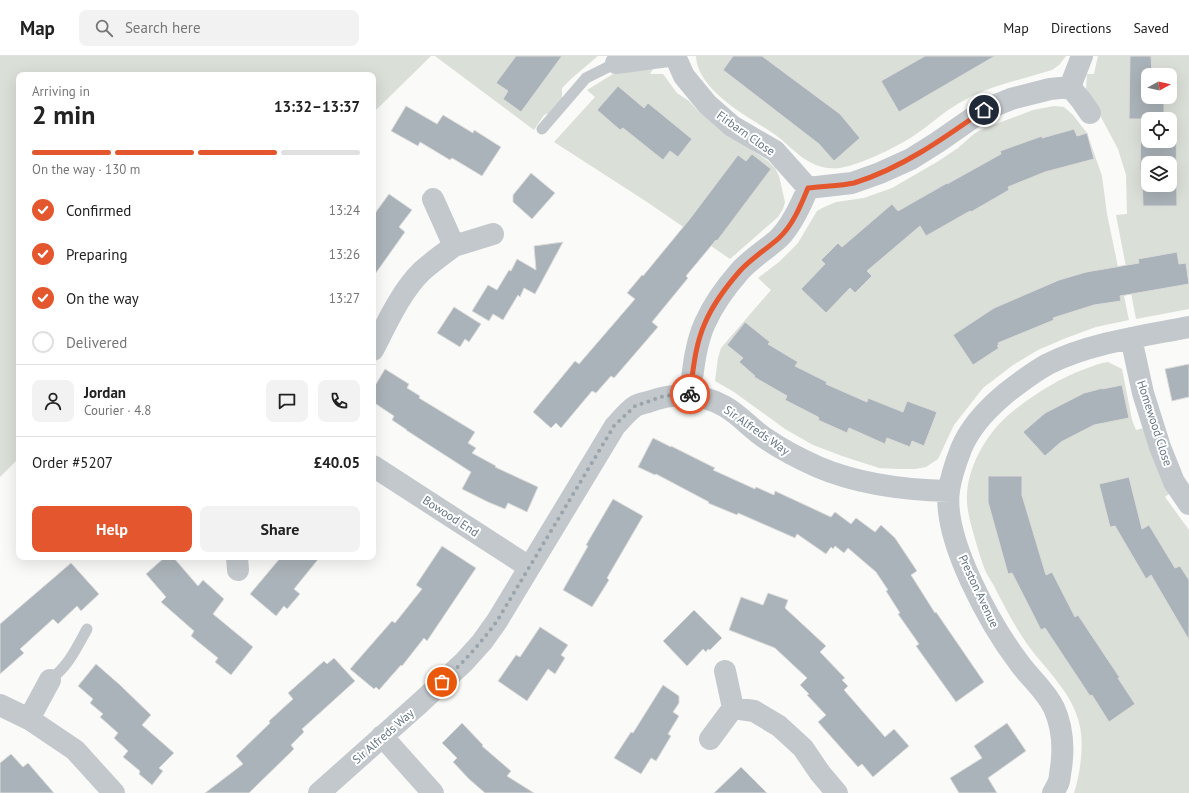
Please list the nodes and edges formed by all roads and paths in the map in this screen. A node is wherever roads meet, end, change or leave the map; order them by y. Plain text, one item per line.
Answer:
1 (668, 56) edge
2 (675, 56) edge
3 (1082, 56) edge
4 (616, 63) joint
5 (1070, 87) junction
6 (1090, 114) dead end
7 (542, 129) dead end
8 (808, 188) junction
9 (433, 199) dead end
10 (493, 234) dead end
11 (454, 246) junction
12 (1189, 327) edge
13 (1131, 338) junction
14 (376, 345) edge
15 (690, 395) junction
16 (376, 468) edge
17 (949, 491) junction
18 (1189, 504) edge
19 (529, 567) junction
20 (87, 629) dead end
21 (725, 671) dead end
22 (50, 680) joint
23 (0, 704) edge
24 (732, 708) junction
25 (29, 719) junction
26 (382, 736) junction
27 (710, 739) dead end
28 (114, 793) edge
29 (319, 793) edge
30 (433, 793) edge
31 (837, 793) edge
32 (1054, 793) edge

1 - 4 street
2 - 8 street, Firbarn Close
3 - 5 street
4 - 7 lane
5 - 6 street
5 - 8 street
8 - 15 street
9 - 11 street
10 - 11 street
11 - 14 street
12 - 13 street, Preston Avenue
13 - 17 street, Preston Avenue
13 - 18 street, Homewood Close
15 - 17 street, Sir Alfreds Way
15 - 19 street, Sir Alfreds Way
16 - 19 street, Bowood End
17 - 32 street, Preston Avenue
19 - 26 street, Sir Alfreds Way
20 - 22 lane
21 - 24 street
22 - 25 street
23 - 25 street
24 - 27 street
24 - 31 street
25 - 28 street
26 - 29 street, Sir Alfreds Way
26 - 30 street

